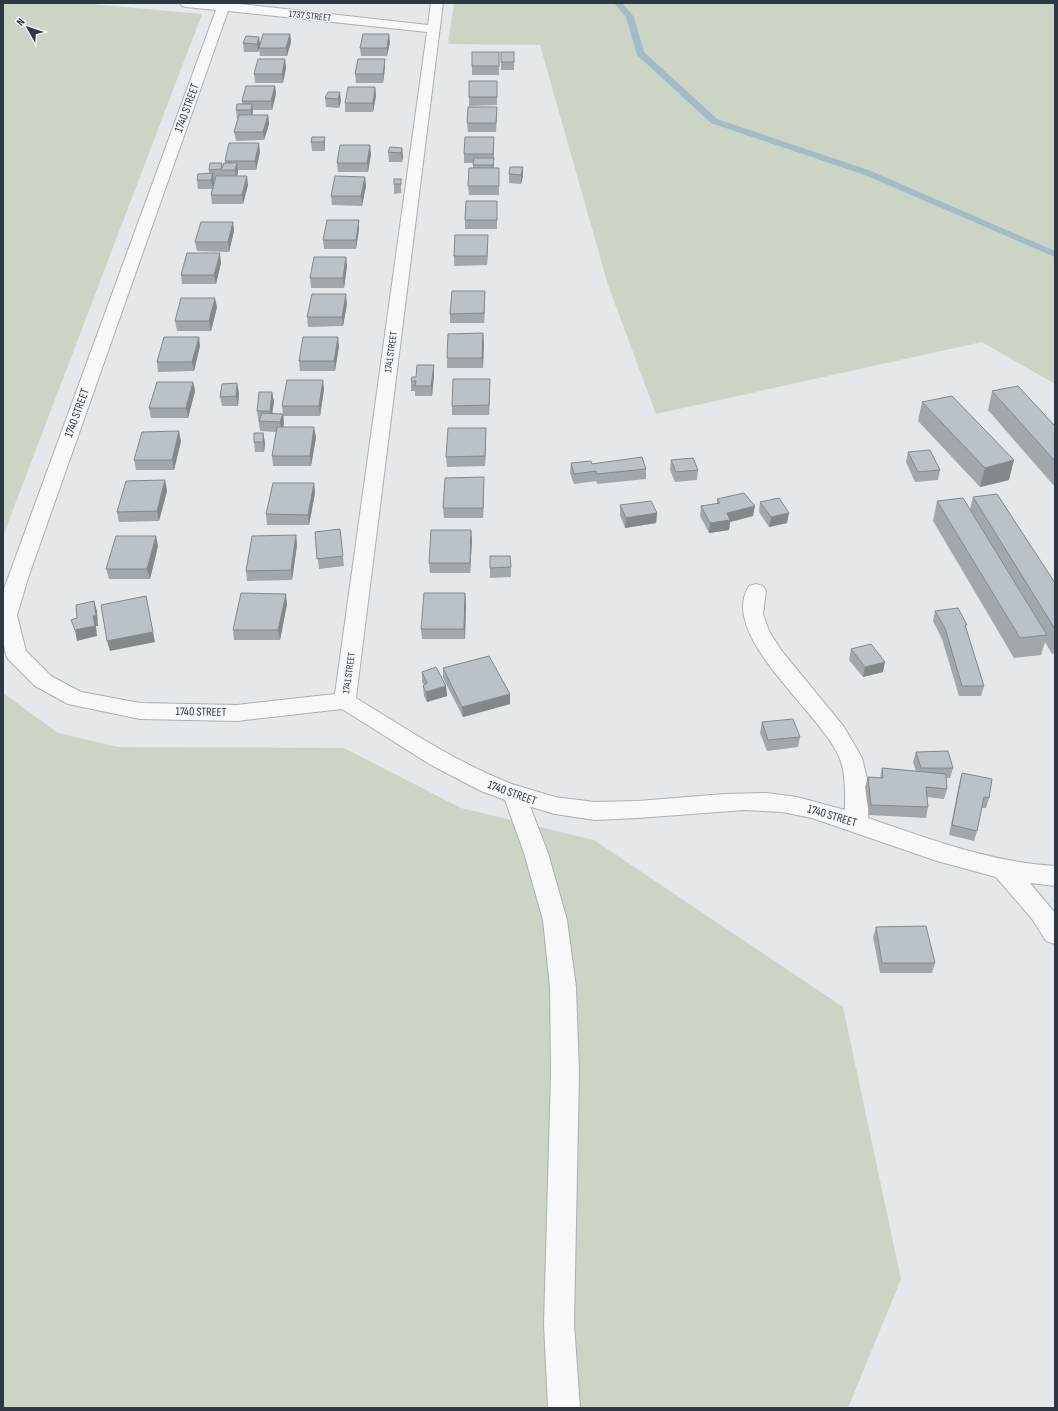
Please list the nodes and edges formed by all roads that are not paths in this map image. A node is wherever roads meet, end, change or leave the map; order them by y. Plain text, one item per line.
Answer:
1 (186, 3) edge
2 (437, 3) edge
3 (224, 5) edge
4 (434, 29) junction
5 (756, 591) dead end
6 (345, 701) junction
7 (515, 794) junction
8 (856, 823) junction
9 (1002, 868) junction
10 (1055, 876) edge
11 (1055, 934) edge
12 (564, 1408) edge

1 - 3 street, 1737 STREET
2 - 4 street, 1741 STREET
3 - 4 street, 1737 STREET
3 - 6 street, 1740 STREET
4 - 6 street, 1741 STREET
5 - 8 street
6 - 7 street, 1740 STREET
7 - 8 street, 1740 STREET
7 - 12 street
8 - 9 street, 1740 STREET
9 - 10 street, 1740 STREET
9 - 11 street

